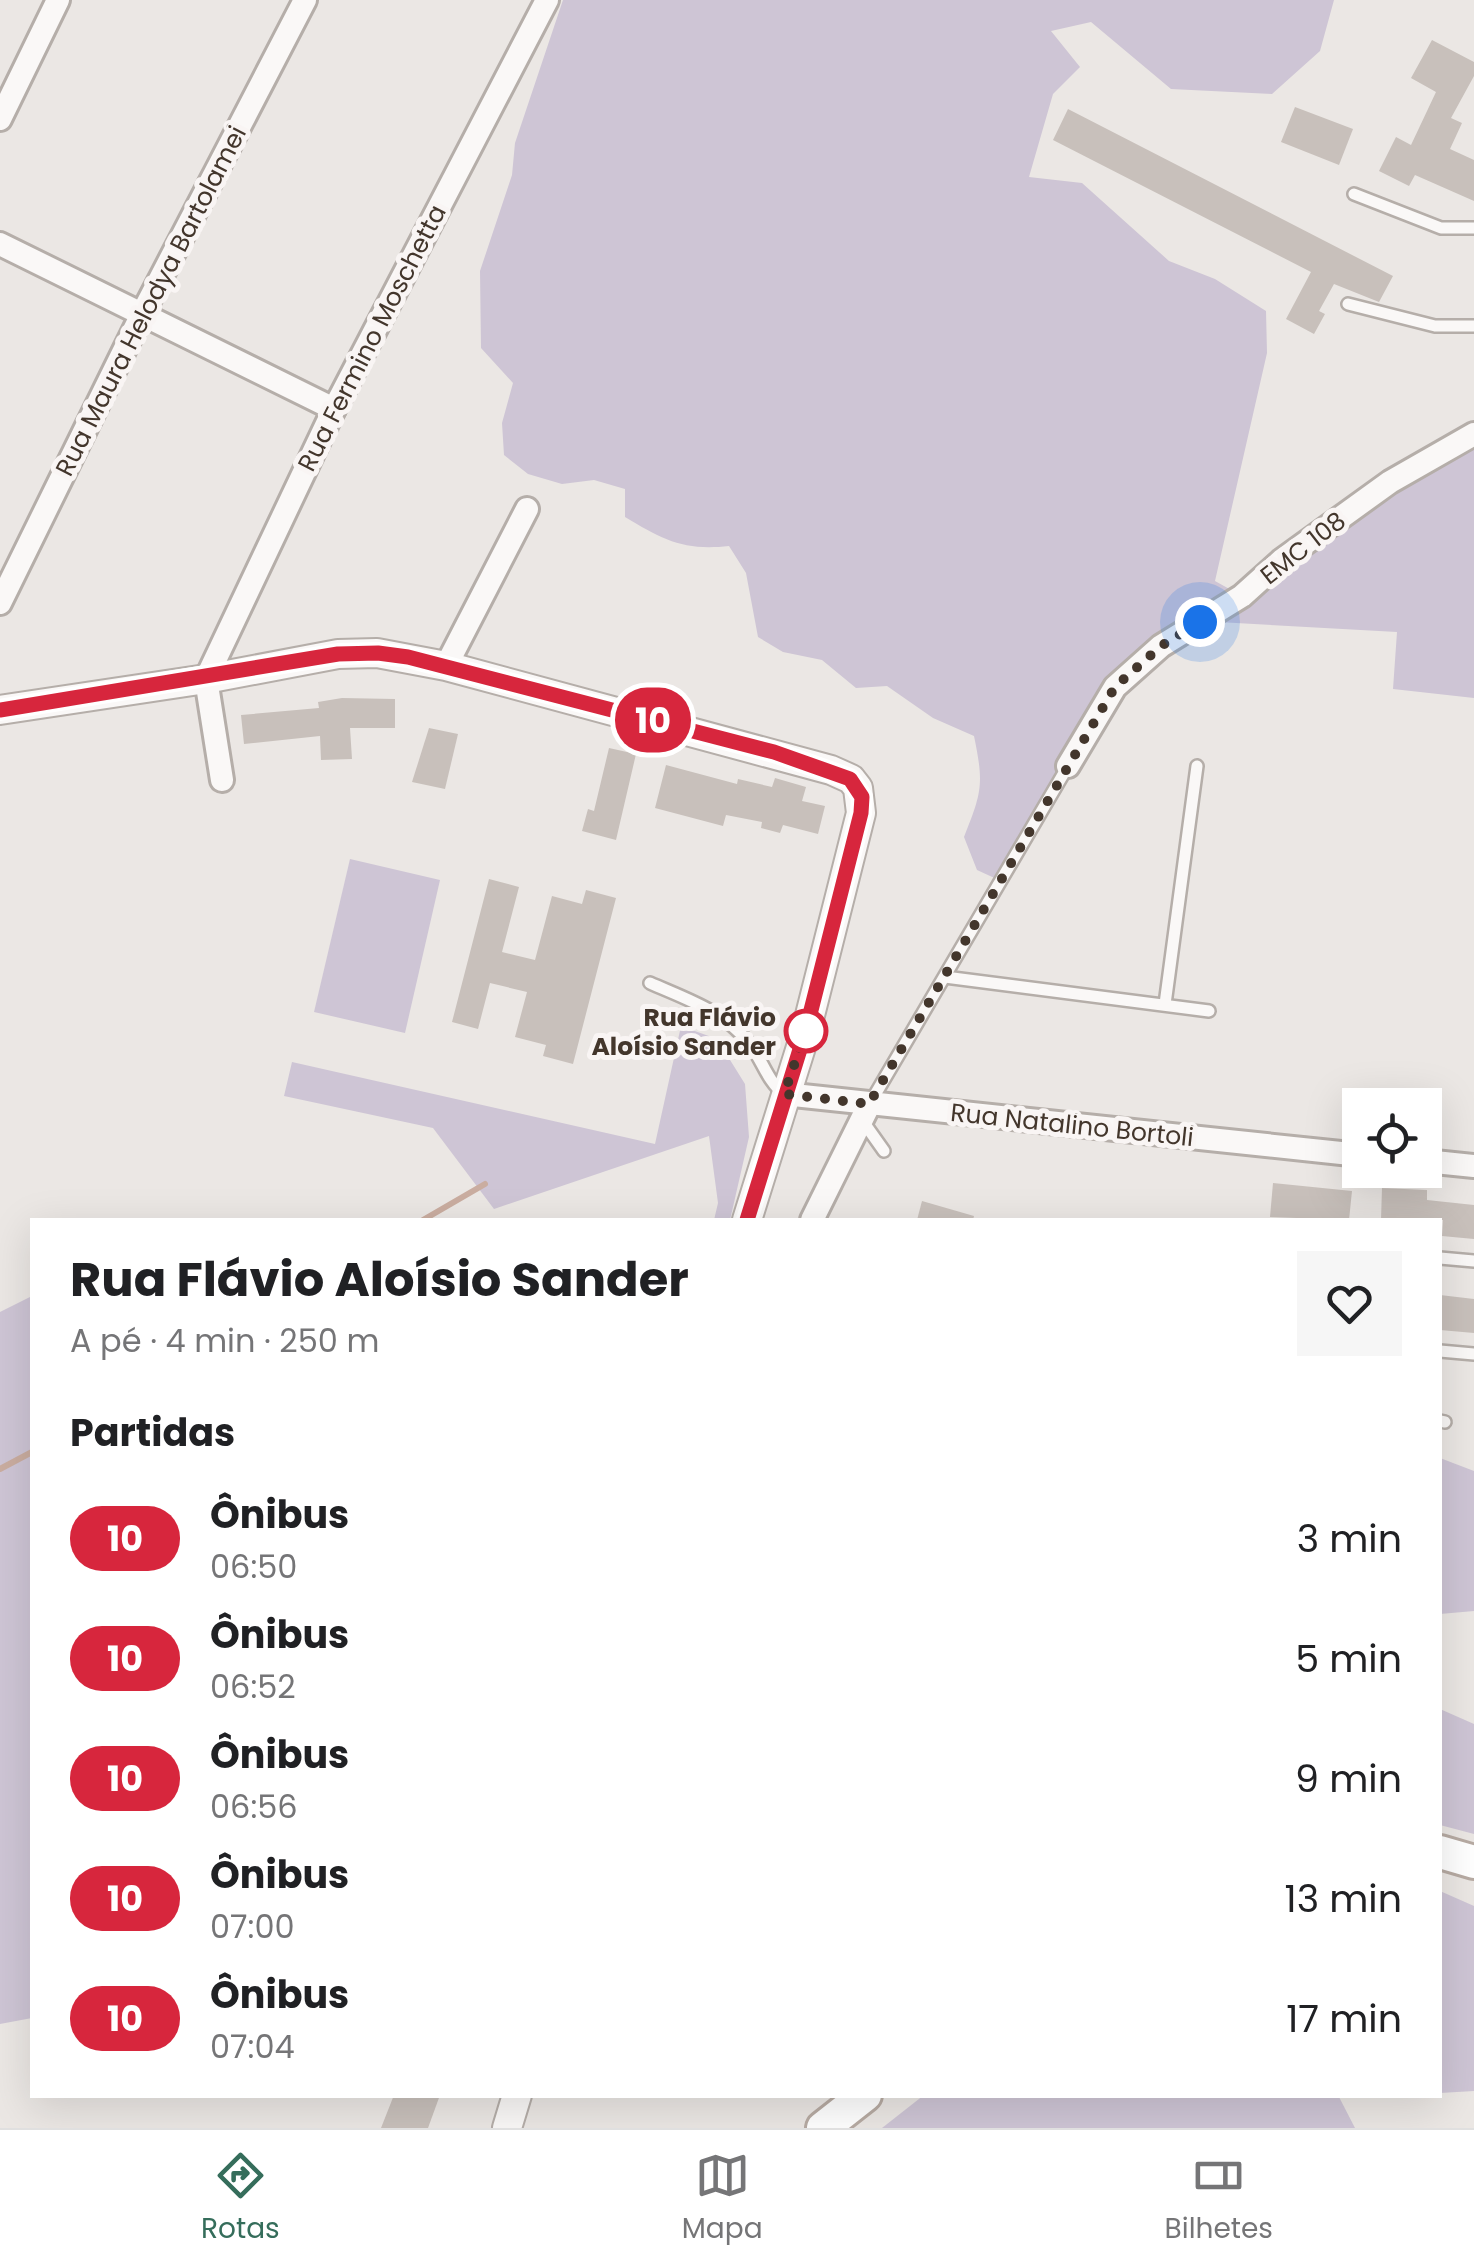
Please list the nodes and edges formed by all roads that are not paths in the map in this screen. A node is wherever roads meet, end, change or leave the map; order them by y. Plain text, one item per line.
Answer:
1 (58, 0) edge
2 (305, 0) edge
3 (547, 0) edge
4 (0, 119) edge
5 (1354, 194) dead end
6 (1474, 228) edge
7 (0, 244) edge
8 (1348, 304) dead end
9 (142, 314) junction
10 (1474, 326) edge
11 (334, 409) junction
12 (1474, 434) edge
13 (527, 509) dead end
14 (0, 603) edge
15 (446, 666) junction
16 (206, 679) junction
17 (0, 710) edge
18 (1068, 766) joint
19 (1198, 766) dead end
20 (222, 780) dead end
21 (945, 977) junction
22 (650, 983) dead end
23 (1165, 1004) junction
24 (1209, 1011) dead end
25 (784, 1094) junction
26 (865, 1112) junction
27 (884, 1151) dead end
28 (1342, 1153) edge
29 (1474, 1166) edge
30 (1442, 1167) edge
31 (748, 1218) edge
32 (813, 1218) edge
33 (1442, 1258) edge
34 (1474, 1261) edge
35 (1442, 1351) edge
36 (1474, 1354) edge
37 (1442, 1853) edge
38 (1474, 1862) edge
39 (516, 2098) edge
40 (861, 2098) edge
41 (507, 2128) edge
42 (823, 2128) edge

1 - 4 street
2 - 9 street, Rua Maura Helodya Bartolamei
3 - 11 street, Rua Fermino Moschetta
5 - 6 lane
7 - 9 street
8 - 10 lane
9 - 11 street
9 - 14 street, Rua Maura Helodya Bartolamei
11 - 16 street, Rua Fermino Moschetta
12 - 18 street, EMC 108
13 - 15 street
15 - 16 street
15 - 25 street
16 - 17 street
16 - 20 street
18 - 21 lane
19 - 23 lane
21 - 23 lane
21 - 26 lane
22 - 25 lane
23 - 24 lane
25 - 26 street, Rua Natalino Bortoli
25 - 31 street
26 - 27 lane
26 - 28 street, Rua Natalino Bortoli
26 - 32 street
29 - 30 street
33 - 34 lane
35 - 36 lane
37 - 38 main road
39 - 41 street
40 - 42 main road

